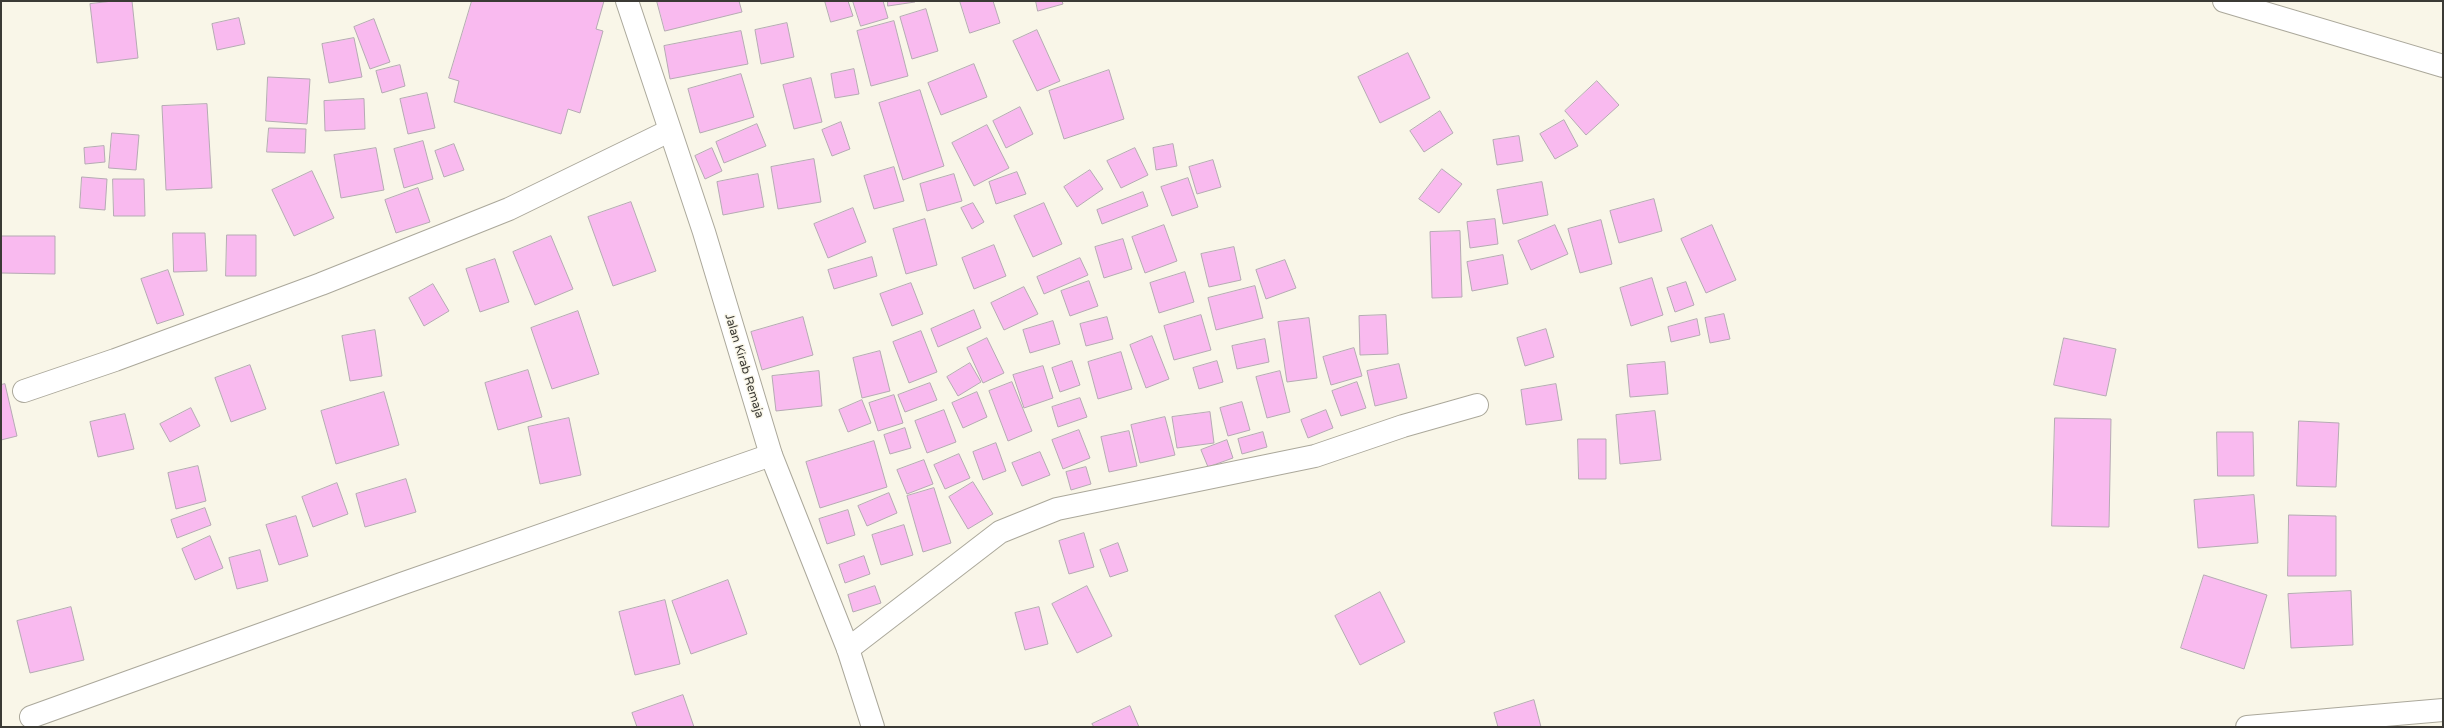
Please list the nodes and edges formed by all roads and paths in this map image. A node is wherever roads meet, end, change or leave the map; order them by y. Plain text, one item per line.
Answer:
1 (627, 1) edge
2 (2224, 1) edge
3 (2443, 66) edge
4 (669, 131) junction
5 (24, 391) dead end
6 (1477, 405) dead end
7 (758, 460) junction
8 (848, 649) junction
9 (2443, 710) edge
10 (31, 717) dead end
11 (873, 727) edge
12 (2247, 727) edge

1 - 4 street, Jalan Kirab Remaja
2 - 3 street
4 - 5 street
4 - 7 street, Jalan Kirab Remaja
6 - 8 street
7 - 8 street, Jalan Kirab Remaja
7 - 10 street
8 - 11 street, Jalan Kirab Remaja
9 - 12 street

